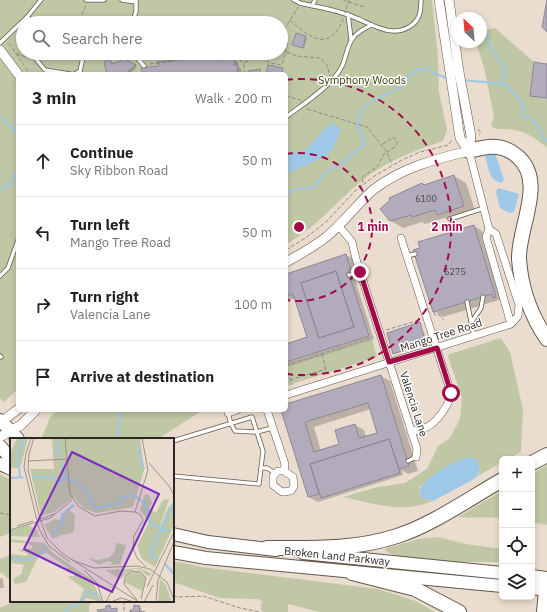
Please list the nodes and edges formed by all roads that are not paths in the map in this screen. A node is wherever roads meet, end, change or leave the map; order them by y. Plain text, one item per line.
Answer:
1 (42, 0) edge
2 (87, 0) edge
3 (104, 0) edge
4 (122, 0) edge
5 (294, 0) edge
6 (315, 0) edge
7 (421, 0) edge
8 (439, 0) edge
9 (449, 0) edge
10 (136, 1) edge
11 (312, 6) junction
12 (346, 14) junction
13 (28, 16) edge
14 (135, 16) edge
15 (373, 25) junction
16 (16, 28) edge
17 (351, 39) junction
18 (0, 43) edge
19 (0, 50) edge
20 (37, 60) edge
21 (82, 60) edge
22 (139, 60) edge
23 (144, 66) road end
24 (16, 72) edge
25 (58, 72) edge
26 (79, 72) edge
27 (288, 115) edge
28 (469, 151) junction
29 (484, 208) junction
30 (450, 219) dead end
31 (338, 225) junction
32 (489, 229) junction
33 (401, 238) dead end
34 (16, 246) edge
35 (415, 254) dead end
36 (407, 256) junction
37 (288, 261) edge
38 (360, 272) junction
39 (349, 275) dead end
40 (0, 276) edge
41 (483, 297) dead end
42 (467, 302) dead end
43 (471, 323) junction
44 (511, 324) junction
45 (474, 336) junction
46 (547, 339) edge
47 (437, 348) junction
48 (389, 362) junction
49 (288, 394) edge
50 (16, 411) edge
51 (34, 412) edge
52 (228, 412) edge
53 (268, 412) edge
54 (1, 422) edge
55 (230, 424) junction
56 (273, 428) junction
57 (257, 432) junction
58 (411, 432) junction
59 (14, 435) edge
60 (0, 437) edge
61 (174, 441) edge
62 (0, 446) edge
63 (547, 455) edge
64 (10, 457) edge
65 (416, 457) joint
66 (408, 461) dead end
67 (535, 461) edge
68 (0, 464) edge
69 (261, 468) junction
70 (10, 469) edge
71 (284, 471) junction
72 (275, 473) junction
73 (174, 476) edge
74 (499, 482) edge
75 (174, 534) edge
76 (267, 548) junction
77 (174, 552) edge
78 (352, 573) junction
79 (499, 573) edge
80 (535, 578) edge
81 (544, 585) edge
82 (499, 586) edge
83 (459, 612) edge
84 (544, 612) edge

1 - 13 lane
2 - 3 lane
4 - 10 lane
5 - 11 lane
6 - 11 lane
7 - 15 lane
8 - 28 street
9 - 28 street
10 - 14 lane
11 - 12 lane
12 - 15 lane
12 - 17 lane
15 - 17 lane
16 - 18 lane
17 - 27 lane
19 - 24 street
20 - 25 lane
21 - 26 lane
22 - 23 lane
28 - 29 street
28 - 31 street
28 - 46 highway
29 - 30 lane
29 - 32 street
31 - 37 street
31 - 38 street, Valencia Lane
32 - 44 street
32 - 44 street
33 - 36 street
34 - 40 lane
35 - 36 lane
36 - 47 street
38 - 39 lane
38 - 48 street, Valencia Lane
41 - 43 lane
42 - 43 lane
43 - 45 lane
44 - 45 street, Mango Tree Road
45 - 47 street, Mango Tree Road
47 - 48 street, Mango Tree Road
47 - 58 street
48 - 49 street, Mango Tree Road
48 - 58 street, Valencia Lane
50 - 54 street
51 - 59 street
52 - 55 lane
53 - 56 street
54 - 59 main road
55 - 57 lane
55 - 57 lane
55 - 61 lane
56 - 57 lane
56 - 71 street
57 - 69 lane
58 - 65 street, Valencia Lane
59 - 60 street
62 - 64 main road
63 - 67 highway
65 - 66 lane
68 - 70 main road
69 - 72 lane
69 - 73 lane
71 - 72 street
71 - 72 street
74 - 76 highway
75 - 76 main road, Broken Land Parkway
76 - 79 main road, Broken Land Parkway
77 - 78 main road, Broken Land Parkway
78 - 82 main road, Broken Land Parkway
78 - 83 highway
80 - 81 main road
81 - 84 highway

